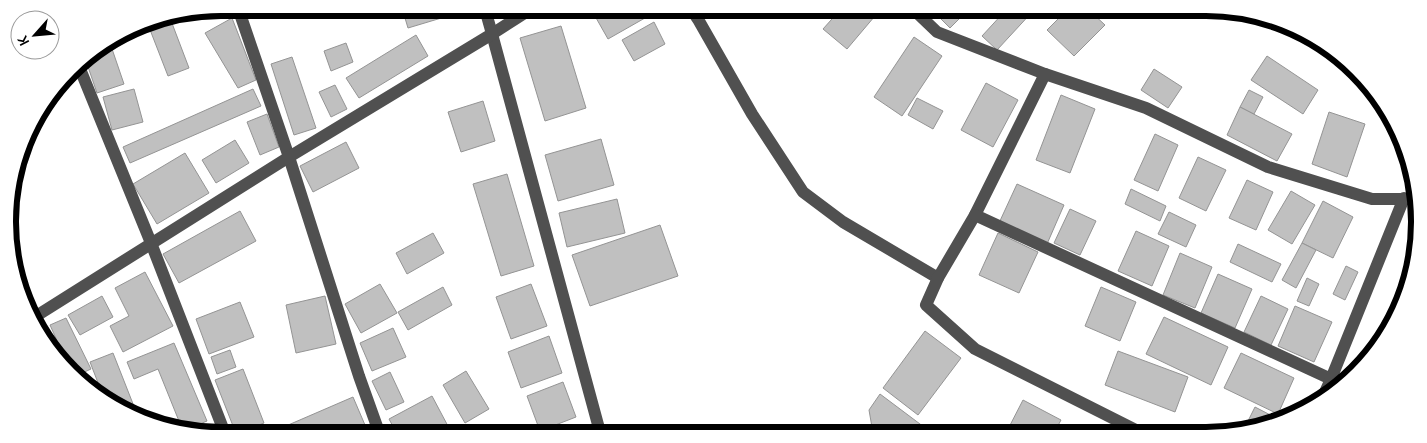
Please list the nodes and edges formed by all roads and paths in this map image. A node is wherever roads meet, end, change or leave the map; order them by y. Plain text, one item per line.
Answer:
1 (241, 16) edge
2 (487, 16) edge
3 (520, 16) edge
4 (695, 16) edge
5 (920, 16) edge
6 (492, 34) junction
7 (81, 71) edge
8 (1045, 74) junction
9 (289, 157) junction
10 (1410, 199) edge
11 (1409, 200) edge
12 (975, 215) junction
13 (151, 242) junction
14 (938, 278) junction
15 (38, 314) edge
16 (1331, 379) junction
17 (1328, 386) edge
18 (222, 427) edge
19 (378, 427) edge
20 (599, 427) edge
21 (1130, 427) edge

1 - 9 street
2 - 6 street
3 - 6 street
4 - 14 street
5 - 8 street
6 - 9 street
6 - 20 street
7 - 13 street
8 - 10 street
8 - 12 street
9 - 13 street
9 - 19 street
11 - 16 street
12 - 14 street
12 - 16 street
13 - 15 street
13 - 18 street
14 - 21 street
16 - 17 street

